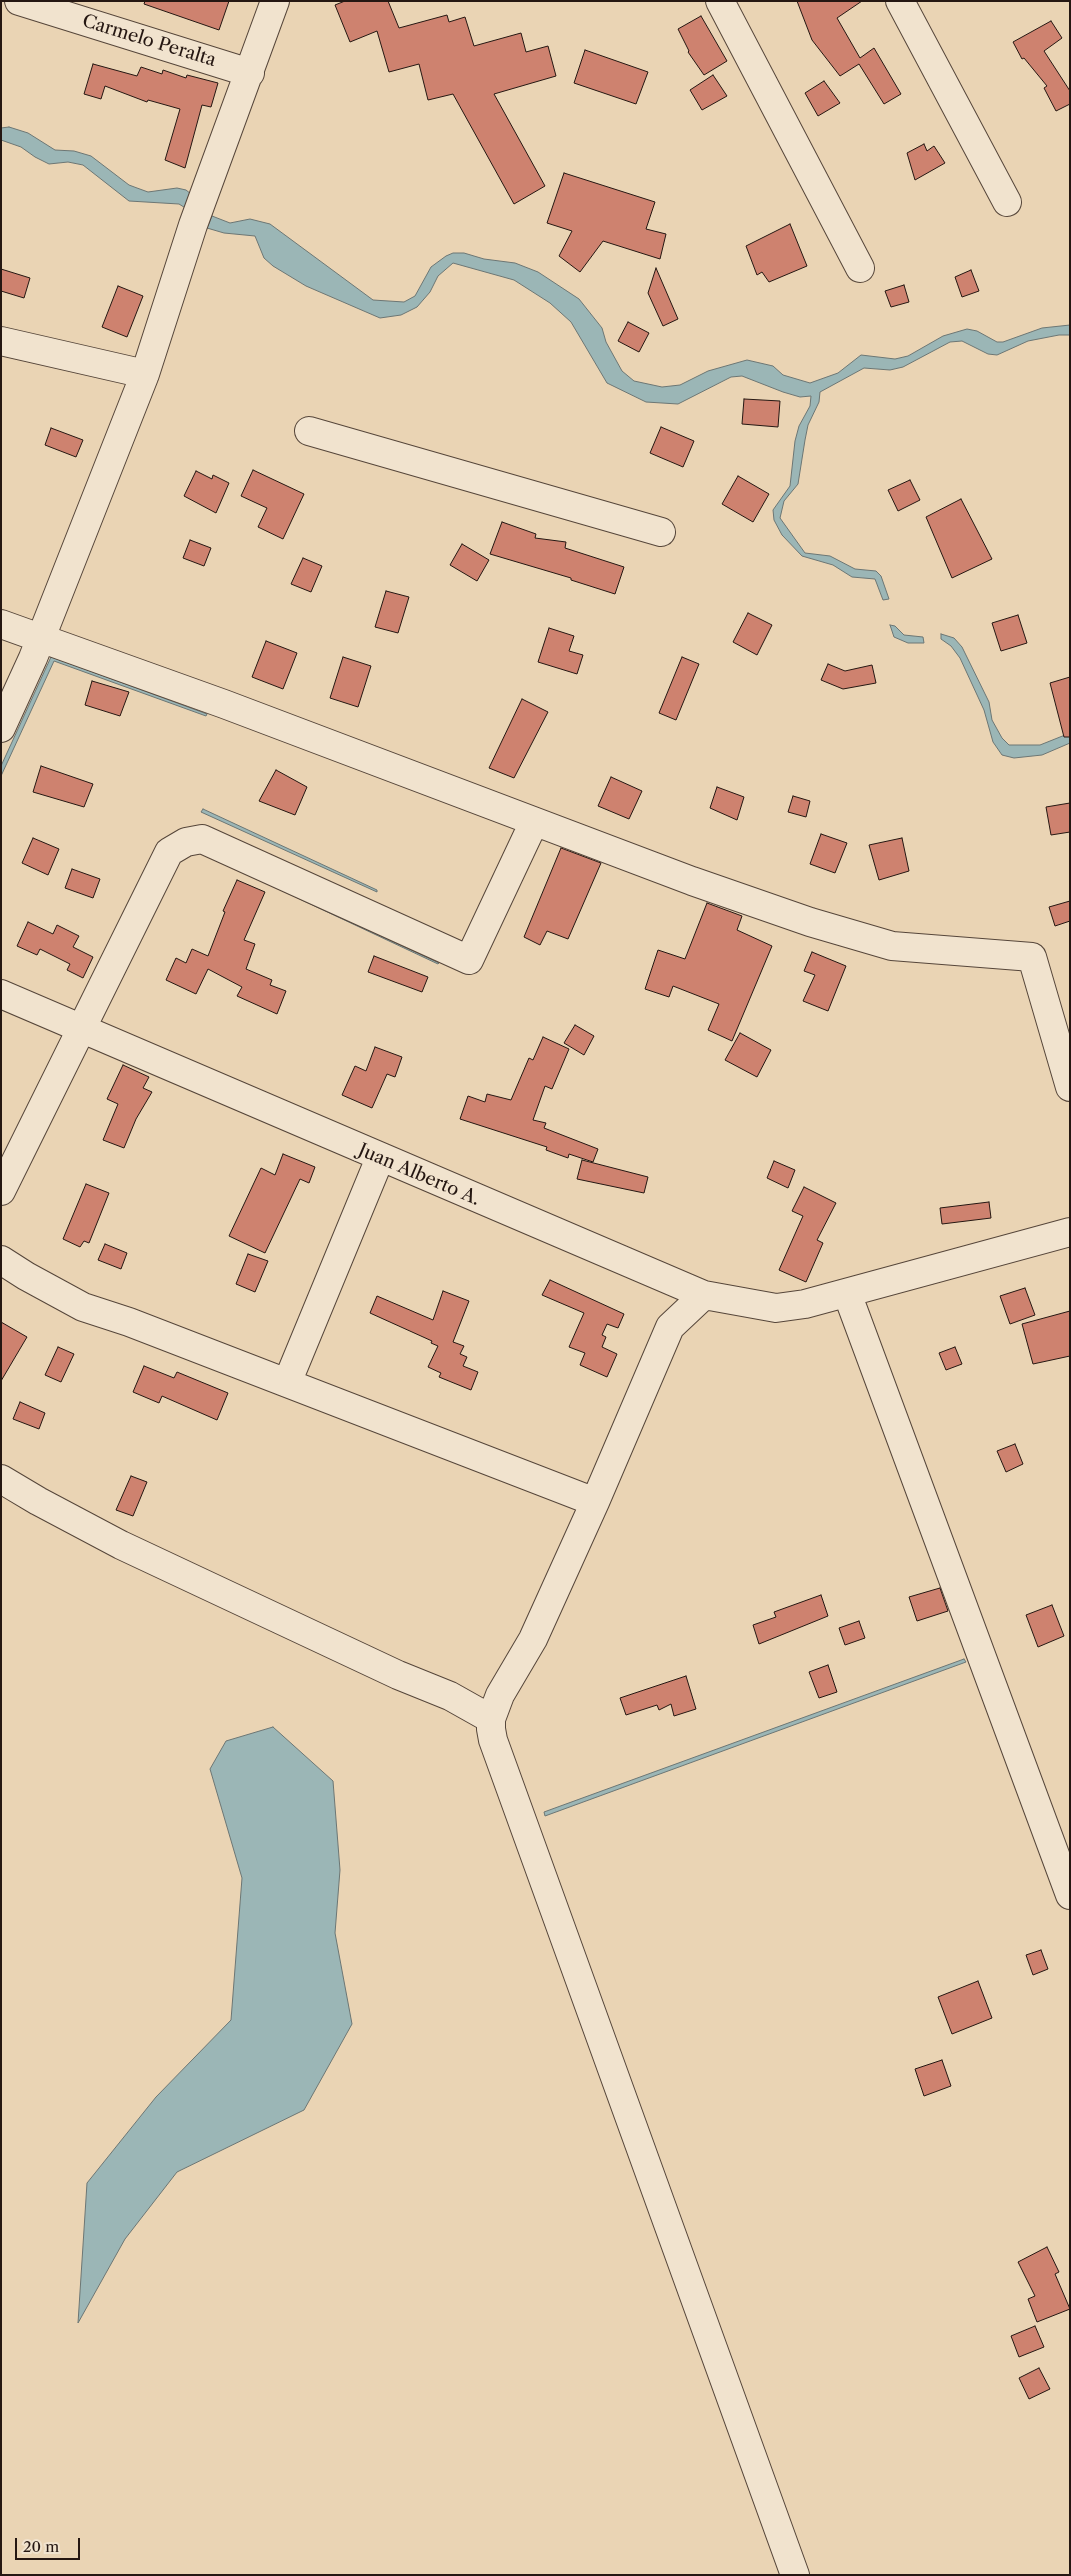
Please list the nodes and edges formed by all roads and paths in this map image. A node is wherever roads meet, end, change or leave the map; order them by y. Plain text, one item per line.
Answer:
1 (20, 1) edge
2 (275, 1) edge
3 (720, 1) edge
4 (900, 1) edge
5 (250, 73) junction
6 (1007, 202) dead end
7 (860, 268) dead end
8 (1, 341) edge
9 (145, 374) junction
10 (309, 431) dead end
11 (661, 532) dead end
12 (1, 624) edge
13 (41, 638) junction
14 (1, 728) edge
15 (534, 822) junction
16 (1, 994) edge
17 (80, 1027) junction
18 (1070, 1087) edge
19 (380, 1158) junction
20 (1, 1190) edge
21 (1070, 1232) edge
22 (1, 1260) edge
23 (847, 1293) junction
24 (704, 1295) junction
25 (287, 1383) junction
26 (1, 1479) edge
27 (595, 1502) junction
28 (491, 1719) junction
29 (1070, 1895) edge
30 (795, 2575) edge

1 - 5 street, Carmelo Peralta
2 - 5 street
3 - 7 street
4 - 6 street
5 - 9 street
8 - 9 street
9 - 13 street
10 - 11 street
12 - 13 street
13 - 14 street
13 - 15 street
15 - 17 street
15 - 18 street
16 - 17 street, Juan Alberto A.
17 - 19 street, Juan Alberto A.
17 - 20 street
19 - 24 street, Juan Alberto A.
19 - 25 street
21 - 23 street, Juan Alberto A.
22 - 25 street
23 - 24 street, Juan Alberto A.
23 - 29 street
24 - 27 street
25 - 27 street
26 - 28 street
27 - 28 street
28 - 30 street

